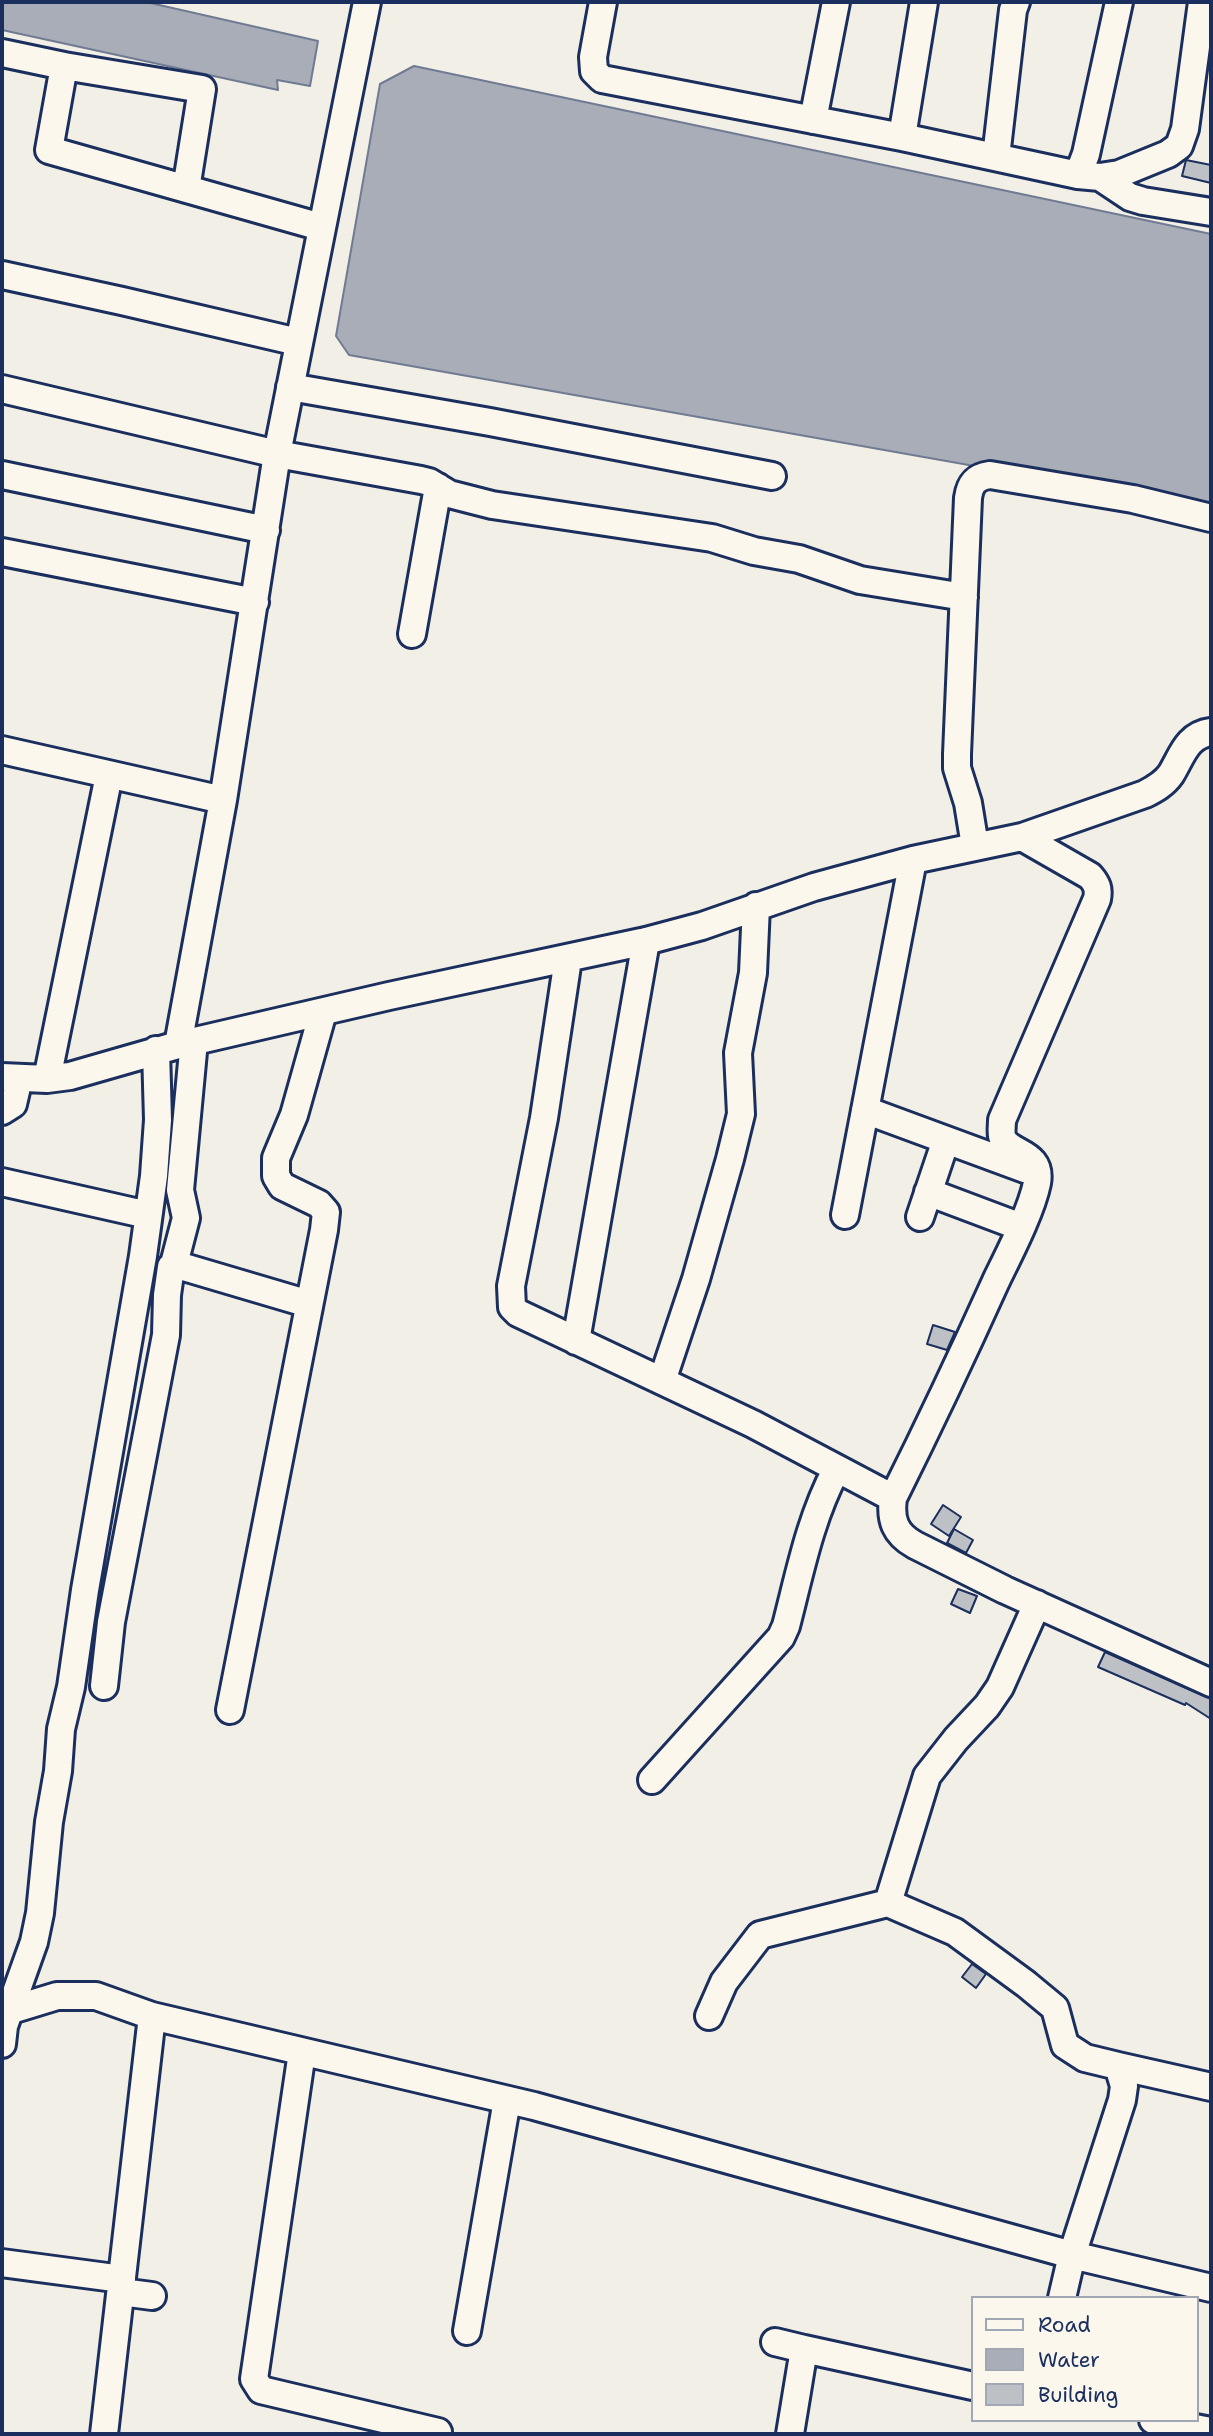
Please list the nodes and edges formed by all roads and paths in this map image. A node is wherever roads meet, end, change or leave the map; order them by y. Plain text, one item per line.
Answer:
1 (367, 2) edge
2 (603, 2) edge
3 (836, 2) edge
4 (924, 2) edge
5 (1016, 2) edge
6 (1119, 2) edge
7 (1202, 2) edge
8 (2, 53) edge
9 (64, 66) junction
10 (813, 120) junction
11 (902, 137) junction
12 (996, 157) junction
13 (1089, 176) junction
14 (186, 189) junction
15 (1211, 212) edge
16 (321, 227) junction
17 (2, 275) edge
18 (298, 342) junction
19 (290, 387) junction
20 (2, 389) edge
21 (278, 454) junction
22 (2, 475) edge
23 (772, 476) dead end
24 (438, 487) junction
25 (1211, 518) edge
26 (266, 530) junction
27 (2, 552) edge
28 (964, 597) junction
29 (255, 602) junction
30 (412, 634) dead end
31 (1211, 732) edge
32 (2, 750) edge
33 (109, 775) junction
34 (223, 800) junction
35 (1022, 837) junction
36 (975, 846) junction
37 (913, 860) junction
38 (756, 906) junction
39 (646, 941) junction
40 (568, 959) junction
41 (323, 1012) junction
42 (176, 1046) junction
43 (10, 1077) edge
44 (47, 1079) junction
45 (865, 1110) junction
46 (2, 1111) edge
47 (946, 1140) junction
48 (1037, 1173) junction
49 (2, 1181) edge
50 (148, 1215) junction
51 (845, 1215) dead end
52 (1021, 1227) junction
53 (174, 1265) junction
54 (309, 1304) junction
55 (576, 1341) junction
56 (662, 1381) junction
57 (836, 1470) junction
58 (893, 1498) junction
59 (1037, 1604) junction
60 (1211, 1683) edge
61 (104, 1686) dead end
62 (230, 1710) dead end
63 (652, 1780) dead end
64 (888, 1903) junction
65 (5, 2010) edge
66 (152, 2016) junction
67 (709, 2016) dead end
68 (2, 2044) edge
69 (302, 2052) junction
70 (1118, 2066) junction
71 (1211, 2087) edge
72 (507, 2100) junction
73 (1072, 2255) junction
74 (2, 2263) edge
75 (122, 2286) junction
76 (1211, 2288) edge
77 (152, 2296) dead end
78 (1062, 2296) edge
79 (467, 2331) dead end
80 (775, 2342) dead end
81 (804, 2349) junction
82 (972, 2386) edge
83 (1164, 2422) edge
84 (1211, 2431) edge
85 (438, 2432) dead end
86 (104, 2434) edge
87 (790, 2434) edge

1 - 16 street
2 - 10 street
3 - 10 street
4 - 11 street
5 - 12 street
6 - 13 street
7 - 13 street
8 - 9 street
9 - 14 street
9 - 14 street
10 - 11 street
11 - 12 street
12 - 13 street
13 - 15 street
14 - 16 street
16 - 18 street
17 - 18 street
18 - 19 street
19 - 21 street
19 - 23 street
20 - 21 street
21 - 24 street
21 - 26 street
22 - 26 street
24 - 28 street
24 - 30 street
25 - 28 street
26 - 29 street
27 - 29 street
28 - 36 street
29 - 34 street
31 - 35 street
32 - 33 street
33 - 34 street
33 - 44 street
34 - 42 street
35 - 36 street
35 - 48 street
36 - 37 street
37 - 38 street
37 - 45 street
38 - 39 street
38 - 56 street
39 - 40 street
39 - 55 street
40 - 41 street
40 - 55 street
41 - 42 street
41 - 54 street
42 - 44 street
42 - 50 street
42 - 53 street
43 - 44 street
43 - 46 street
45 - 47 street
45 - 51 street
47 - 48 street
47 - 52 street
48 - 52 street
49 - 50 street
50 - 65 street
52 - 58 street
53 - 54 street
53 - 61 street
54 - 62 street
55 - 56 street
56 - 57 street
57 - 58 street
57 - 63 street
58 - 59 street
59 - 60 street
59 - 64 street
64 - 67 street
64 - 70 street
65 - 66 street
65 - 68 street
66 - 69 street
66 - 75 street
69 - 72 street
69 - 85 street
70 - 71 street
70 - 73 street
72 - 73 street
72 - 79 street
73 - 76 street
73 - 78 street
74 - 75 street
75 - 77 street
75 - 86 street
80 - 81 street
81 - 82 street
81 - 87 street
83 - 84 street

